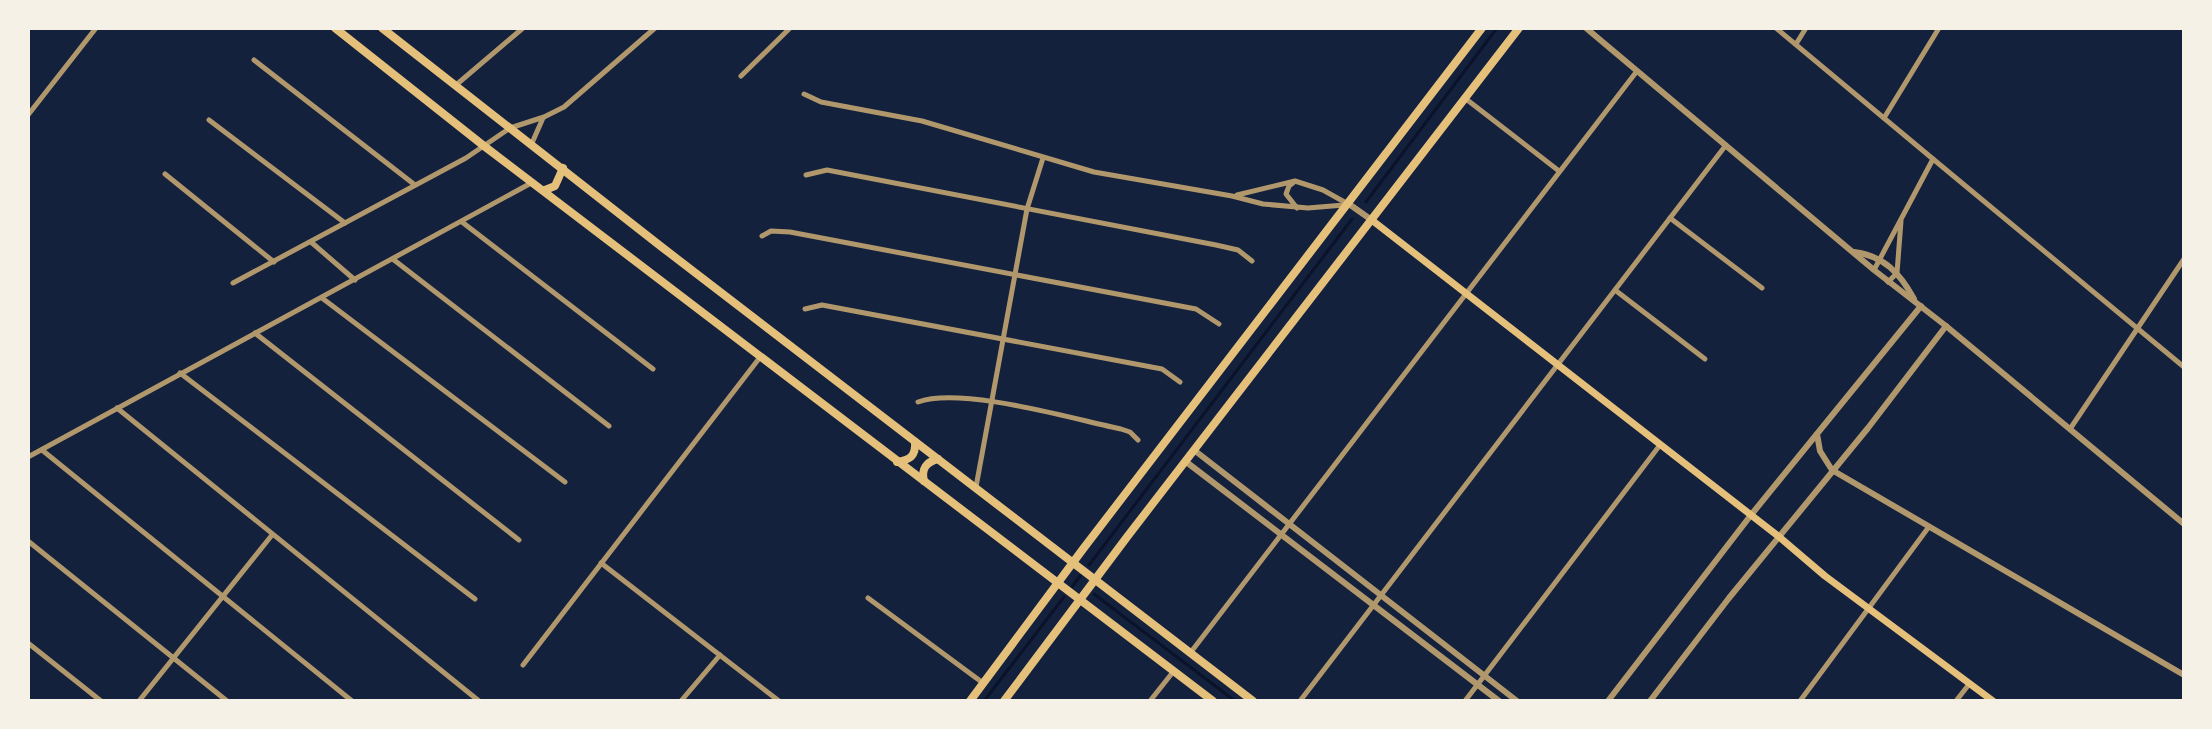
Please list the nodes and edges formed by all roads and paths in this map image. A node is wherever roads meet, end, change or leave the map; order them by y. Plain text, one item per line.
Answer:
1 (96, 28) edge
2 (335, 28) edge
3 (382, 28) edge
4 (523, 28) edge
5 (655, 28) edge
6 (790, 28) edge
7 (1482, 28) edge
8 (1519, 28) edge
9 (1586, 28) edge
10 (1776, 28) edge
11 (1806, 28) edge
12 (1939, 28) edge
13 (1796, 44) junction
14 (254, 60) dead end
15 (1637, 71) junction
16 (741, 76) dead end
17 (456, 85) junction
18 (804, 94) dead end
19 (1466, 99) junction
20 (28, 115) edge
21 (544, 117) junction
22 (1884, 118) junction
23 (209, 120) dead end
24 (510, 128) junction
25 (532, 143) junction
26 (1726, 144) junction
27 (484, 146) junction
28 (1043, 158) junction
29 (1933, 159) junction
30 (563, 168) junction
31 (1559, 171) junction
32 (165, 174) dead end
33 (806, 175) dead end
34 (1295, 181) junction
35 (533, 182) junction
36 (415, 185) junction
37 (545, 190) junction
38 (1232, 196) junction
39 (1346, 203) junction
40 (1297, 208) junction
41 (1027, 209) junction
42 (1902, 216) junction
43 (1670, 218) junction
44 (1373, 221) junction
45 (462, 222) junction
46 (345, 223) junction
47 (762, 236) dead end
48 (311, 242) junction
49 (1854, 252) junction
50 (1879, 258) junction
51 (2184, 259) edge
52 (394, 260) junction
53 (1252, 261) dead end
54 (274, 262) junction
55 (1874, 270) junction
56 (1897, 273) junction
57 (1015, 274) junction
58 (355, 280) junction
59 (1888, 282) junction
60 (233, 283) dead end
61 (1762, 288) dead end
62 (1615, 290) junction
63 (1464, 295) junction
64 (322, 298) junction
65 (1914, 300) junction
66 (1921, 306) junction
67 (805, 309) dead end
68 (1219, 324) dead end
69 (1946, 326) junction
70 (2138, 329) junction
71 (255, 333) junction
72 (1004, 339) junction
73 (761, 356) junction
74 (1705, 359) dead end
75 (1557, 365) junction
76 (2184, 367) edge
77 (653, 369) dead end
78 (180, 373) junction
79 (1180, 382) dead end
80 (918, 402) dead end
81 (993, 402) junction
82 (117, 408) junction
83 (609, 426) dead end
84 (2070, 429) junction
85 (1817, 434) junction
86 (1138, 440) dead end
87 (915, 442) junction
88 (1660, 445) junction
89 (41, 450) junction
90 (1194, 450) junction
91 (28, 457) edge
92 (938, 459) junction
93 (1185, 461) junction
94 (897, 462) junction
95 (1832, 470) junction
96 (565, 482) dead end
97 (926, 483) junction
98 (976, 488) junction
99 (1751, 515) junction
100 (1290, 523) junction
101 (2184, 524) edge
102 (1928, 528) junction
103 (272, 535) junction
104 (1281, 535) junction
105 (1779, 538) junction
106 (519, 540) dead end
107 (28, 541) edge
108 (601, 563) junction
109 (1073, 563) junction
110 (1094, 580) junction
111 (1058, 583) junction
112 (1383, 595) junction
113 (222, 597) junction
114 (868, 598) dead end
115 (475, 599) dead end
116 (1080, 600) junction
117 (1375, 606) junction
118 (1869, 609) junction
119 (28, 643) edge
120 (1190, 653) junction
121 (720, 655) junction
122 (174, 658) junction
123 (523, 665) dead end
124 (1174, 671) junction
125 (2183, 673) edge
126 (1485, 675) junction
127 (1970, 682) junction
128 (984, 683) junction
129 (1477, 685) junction
130 (101, 701) edge
131 (139, 701) edge
132 (227, 701) edge
133 (352, 701) edge
134 (479, 701) edge
135 (681, 701) edge
136 (779, 701) edge
137 (970, 701) edge
138 (1004, 701) edge
139 (1150, 701) edge
140 (1213, 701) edge
141 (1253, 701) edge
142 (1300, 701) edge
143 (1465, 701) edge
144 (1499, 701) edge
145 (1517, 701) edge
146 (1608, 701) edge
147 (1650, 701) edge
148 (1800, 701) edge
149 (1956, 701) edge
150 (1993, 701) edge

1 - 20 street
2 - 27 main road
3 - 17 main road
4 - 17 street
5 - 21 street
6 - 16 street
7 - 39 main road
8 - 19 main road
9 - 15 street
10 - 13 street
11 - 13 street
12 - 22 street
13 - 22 street
14 - 36 street
15 - 26 street
15 - 31 street
17 - 24 main road
18 - 28 street
19 - 31 street
19 - 44 main road
21 - 24 street
21 - 25 street
22 - 29 street
23 - 46 street
24 - 25 main road
24 - 27 street
25 - 30 main road
26 - 43 street
26 - 49 street
27 - 35 main road
27 - 36 street
28 - 38 street
28 - 41 street
29 - 42 street
29 - 70 street
30 - 37 main road
30 - 87 main road
31 - 63 street
32 - 54 street
33 - 41 street
34 - 38 street
34 - 39 street
34 - 40 street
35 - 37 main road
35 - 45 street
36 - 46 street
37 - 73 main road
38 - 40 street
39 - 40 street
39 - 44 street
39 - 109 main road
41 - 53 street
41 - 57 street
42 - 50 street
42 - 56 street
43 - 61 street
43 - 62 street
44 - 63 main road
44 - 90 main road
45 - 52 street
45 - 77 street
46 - 48 street
47 - 57 street
48 - 54 street
48 - 58 street
49 - 50 street
49 - 55 street
50 - 55 street
50 - 56 street
51 - 70 street
52 - 58 street
52 - 83 street
54 - 60 street
55 - 59 street
56 - 59 street
56 - 65 street
57 - 68 street
57 - 72 street
58 - 64 street
59 - 65 street
62 - 74 street
62 - 75 street
63 - 75 main road
63 - 100 street
64 - 71 street
64 - 96 street
65 - 66 street
66 - 69 street
66 - 85 street
67 - 72 street
69 - 84 street
69 - 95 street
70 - 76 street
70 - 84 street
71 - 78 street
71 - 106 street
72 - 79 street
72 - 81 street
73 - 94 main road
73 - 108 street
75 - 88 main road
75 - 112 street
78 - 82 street
78 - 115 street
80 - 81 street
81 - 86 street
81 - 98 street
82 - 89 street
82 - 103 street
84 - 101 street
85 - 95 street
85 - 99 street
87 - 92 main road
87 - 94 main road
88 - 99 main road
88 - 126 street
89 - 91 street
89 - 113 street
90 - 93 main road
90 - 100 street
92 - 97 main road
92 - 98 main road
93 - 104 street
93 - 110 main road
94 - 97 main road
95 - 102 street
95 - 105 street
97 - 111 main road
98 - 109 main road
99 - 105 main road
99 - 146 street
100 - 104 street
100 - 112 street
102 - 118 street
102 - 125 street
103 - 113 street
103 - 134 street
104 - 117 street
104 - 120 street
105 - 118 main road
105 - 147 street
107 - 122 street
108 - 121 street
108 - 123 street
109 - 110 main road
109 - 111 main road
110 - 116 main road
110 - 120 main road
111 - 116 main road
111 - 128 main road
112 - 117 street
112 - 126 street
113 - 122 street
113 - 133 street
114 - 128 street
116 - 124 main road
116 - 138 main road
117 - 129 street
117 - 142 street
118 - 127 main road
118 - 148 street
119 - 130 street
120 - 141 main road
121 - 135 street
121 - 136 street
122 - 131 street
122 - 132 street
124 - 139 street
124 - 140 main road
126 - 129 street
126 - 145 street
127 - 149 street
127 - 150 main road
128 - 137 main road
129 - 143 street
129 - 144 street

